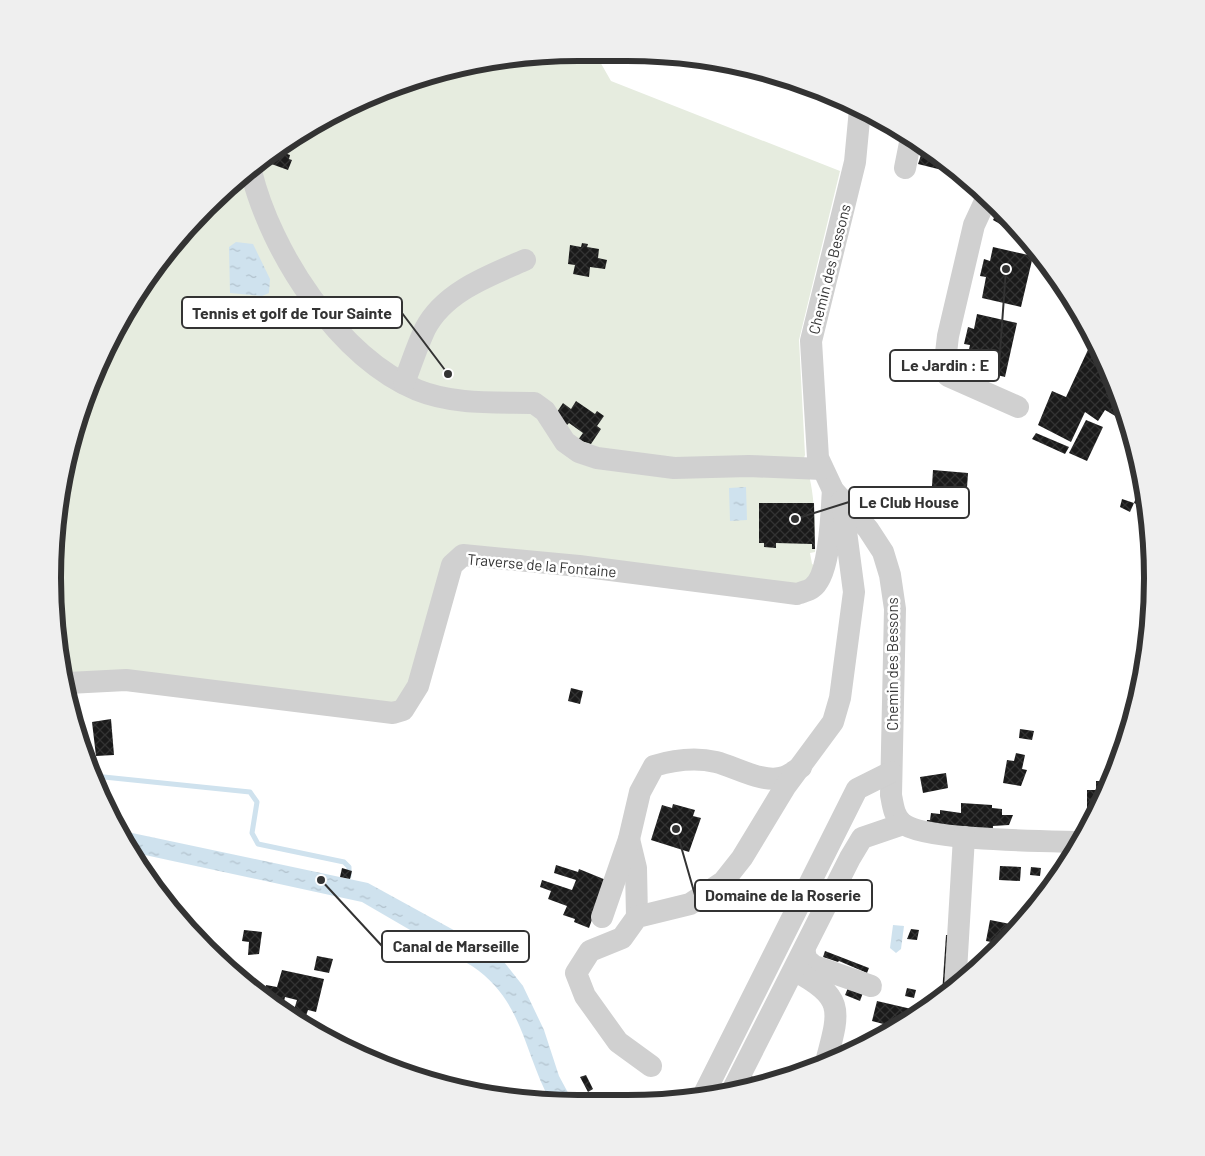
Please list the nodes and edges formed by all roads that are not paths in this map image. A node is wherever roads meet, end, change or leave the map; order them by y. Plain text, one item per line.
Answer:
1 (859, 117) edge
2 (910, 145) edge
3 (905, 168) dead end
4 (252, 177) edge
5 (983, 204) edge
6 (524, 260) dead end
7 (404, 383) junction
8 (1018, 407) dead end
9 (822, 469) junction
10 (838, 495) junction
11 (72, 683) edge
12 (802, 767) junction
13 (891, 772) junction
14 (903, 824) junction
15 (964, 837) junction
16 (629, 839) junction
17 (1072, 842) edge
18 (602, 916) dead end
19 (637, 918) junction
20 (805, 947) junction
21 (794, 970) junction
22 (955, 978) edge
23 (871, 986) dead end
24 (828, 1054) edge
25 (651, 1066) dead end
26 (736, 1083) edge
27 (707, 1088) edge

1 - 9 street, Chemin des Bessons
2 - 3 street
4 - 7 street
5 - 8 street
6 - 7 street
7 - 9 street
9 - 10 street, Chemin des Bessons
10 - 11 street, Traverse de la Fontaine
10 - 12 street
10 - 13 street, Chemin des Bessons
12 - 16 street
12 - 19 street
13 - 14 street, Chemin des Bessons
13 - 27 street
14 - 15 street
14 - 20 street
15 - 17 street
15 - 22 street
16 - 18 street
16 - 19 street
19 - 25 street
20 - 21 street
20 - 23 street
21 - 24 street
21 - 26 street

